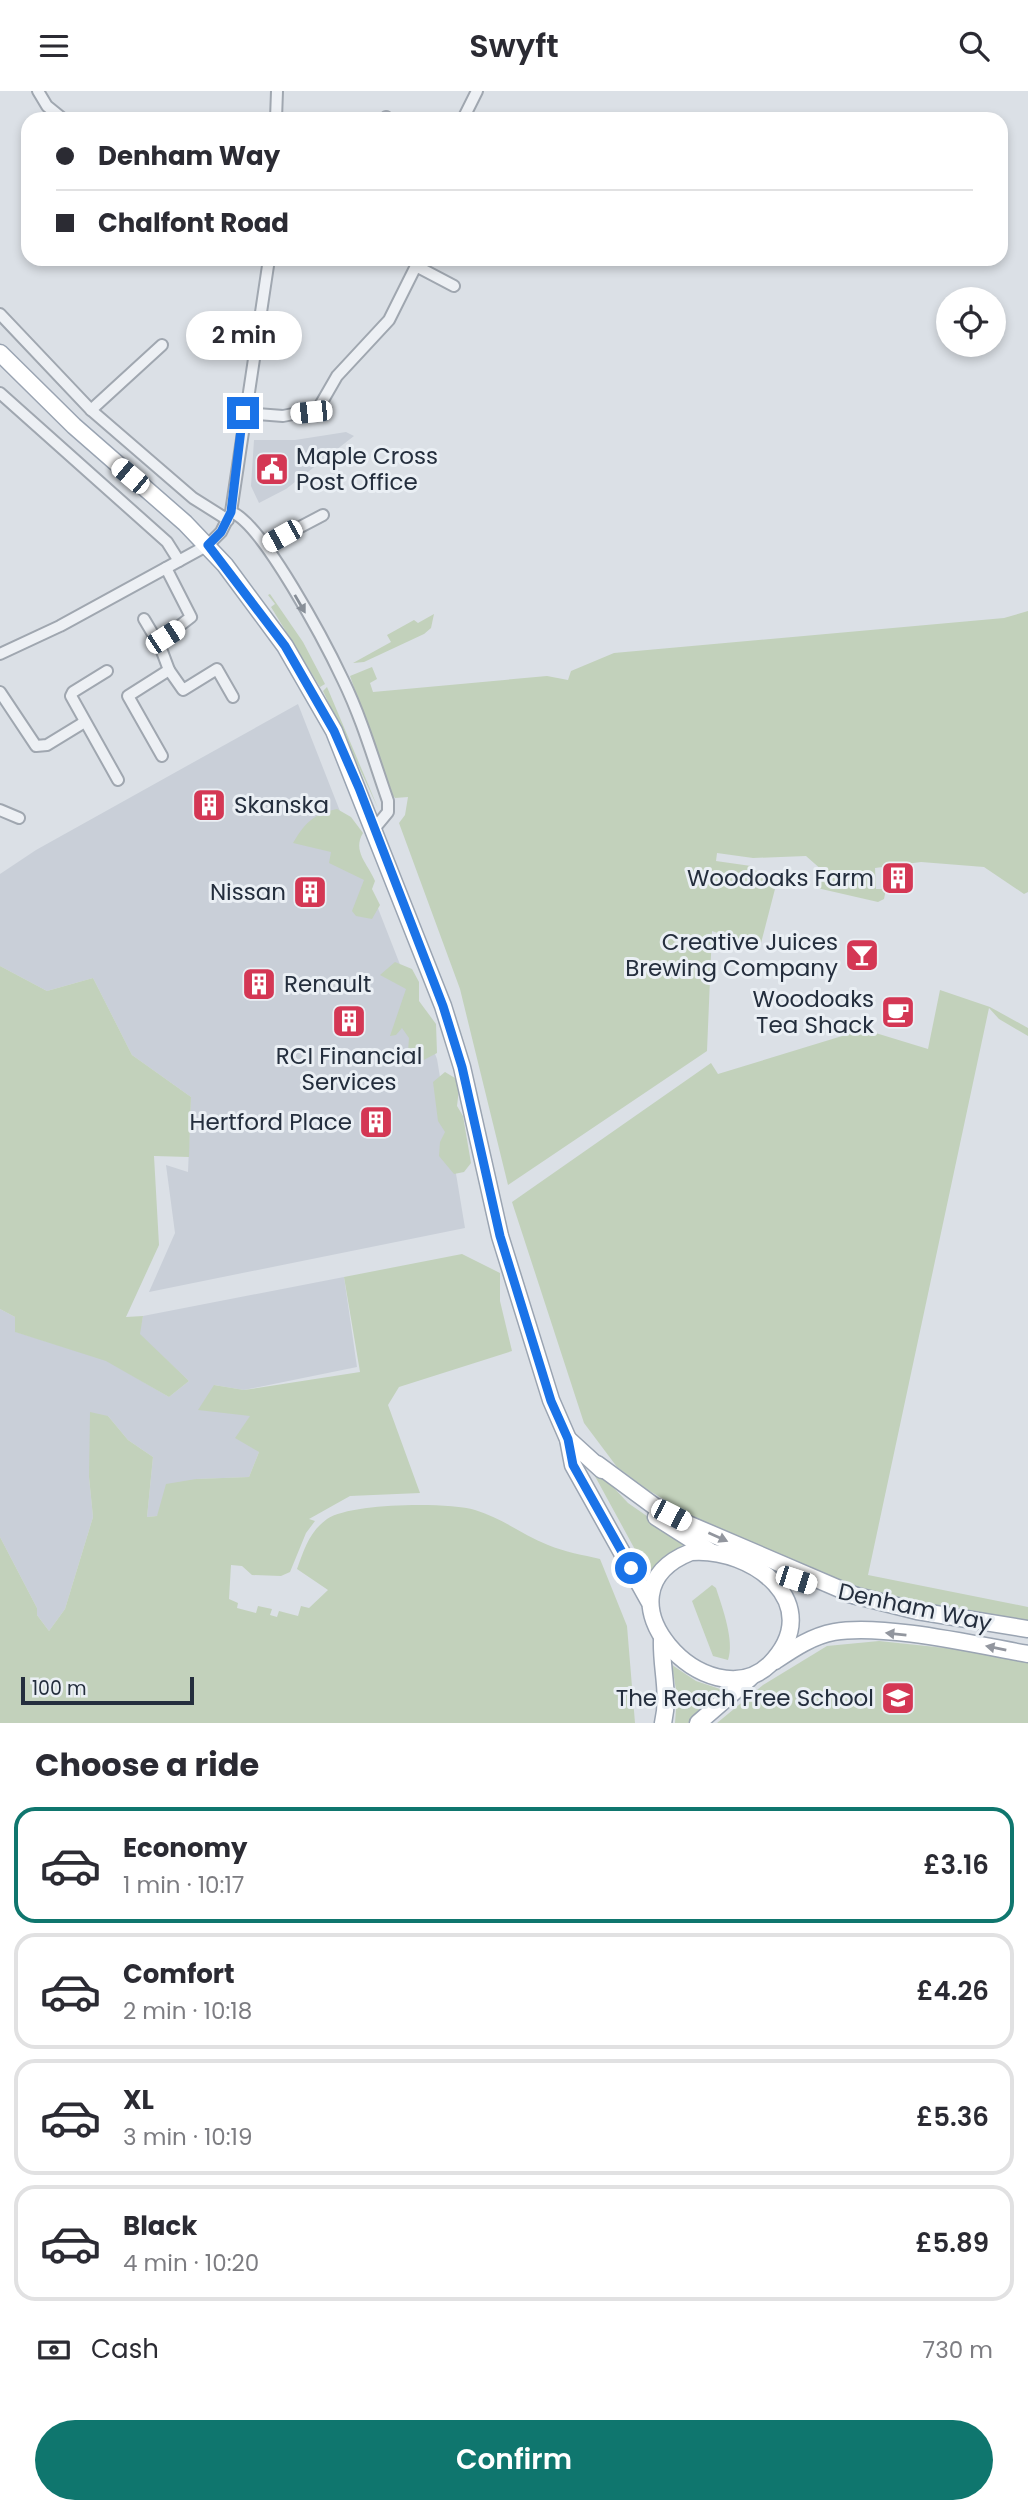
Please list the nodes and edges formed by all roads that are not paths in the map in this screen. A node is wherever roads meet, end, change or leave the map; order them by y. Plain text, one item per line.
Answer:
1 (38, 91) edge
2 (277, 91) edge
3 (477, 91) edge
4 (54, 112) edge
5 (276, 112) edge
6 (466, 112) edge
7 (268, 266) edge
8 (454, 286) dead end
9 (0, 314) edge
10 (162, 345) dead end
11 (0, 353) edge
12 (0, 393) edge
13 (91, 409) junction
14 (243, 413) junction
15 (323, 515) dead end
16 (229, 516) junction
17 (208, 545) junction
18 (266, 545) junction
19 (179, 561) junction
20 (166, 568) junction
21 (144, 619) dead end
22 (160, 646) junction
23 (0, 654) edge
24 (169, 670) junction
25 (107, 671) dead end
26 (0, 692) edge
27 (233, 697) dead end
28 (83, 723) junction
29 (162, 756) dead end
30 (118, 780) dead end
31 (0, 810) edge
32 (19, 818) dead end
33 (374, 829) junction
34 (568, 1439) junction
35 (597, 1464) junction
36 (712, 1552) junction
37 (762, 1570) junction
38 (856, 1596) junction
39 (649, 1601) junction
40 (1028, 1629) edge
41 (662, 1640) junction
42 (1028, 1654) edge
43 (770, 1664) junction
44 (750, 1678) junction
45 (663, 1723) edge
46 (698, 1723) edge

1 - 4 street
2 - 5 street
3 - 6 street
7 - 14 street
8 - 14 street
9 - 13 street
10 - 13 street
11 - 17 main road
12 - 19 street
13 - 16 street
14 - 16 street
15 - 18 street
16 - 17 street
16 - 18 street
17 - 19 street
17 - 33 main road
18 -> 33 street
19 - 20 street
20 - 22 street
20 - 23 street
21 - 22 street
22 - 24 street
24 - 27 street
24 - 29 street
25 - 28 street
26 - 28 street
28 - 30 street
31 - 32 street
33 - 34 main road
34 - 35 main road
34 - 39 main road
35 - 36 main road
35 -> 38 main road
36 - 37 main road
36 - 39 main road
37 - 38 main road, Denham Way
37 - 43 main road
38 - 40 main road, Denham Way
39 - 41 main road
41 - 44 main road
41 - 45 main road
42 -> 43 main road, Denham Way
43 - 44 main road
44 - 46 main road

